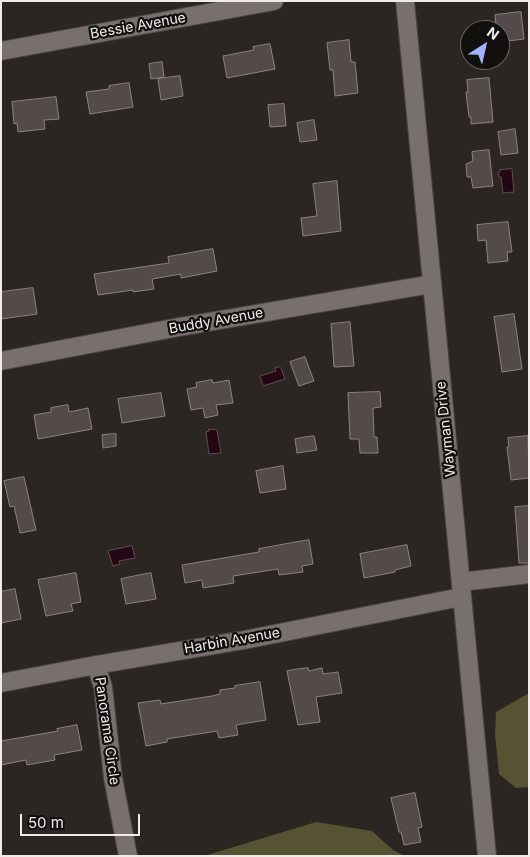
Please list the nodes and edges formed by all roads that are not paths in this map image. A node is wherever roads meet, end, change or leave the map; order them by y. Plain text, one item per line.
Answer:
1 (274, 1) edge
2 (405, 1) edge
3 (1, 50) edge
4 (432, 284) junction
5 (1, 361) edge
6 (529, 574) edge
7 (461, 590) junction
8 (96, 665) junction
9 (1, 683) edge
10 (128, 856) edge
11 (488, 856) edge

1 - 3 street, Bessie Avenue
2 - 4 street, Wayman Drive
4 - 5 street, Buddy Avenue
4 - 7 street, Wayman Drive
6 - 7 street, Harbin Avenue
7 - 8 street, Harbin Avenue
7 - 11 street, Wayman Drive
8 - 9 street, Harbin Avenue
8 - 10 street, Panorama Circle

